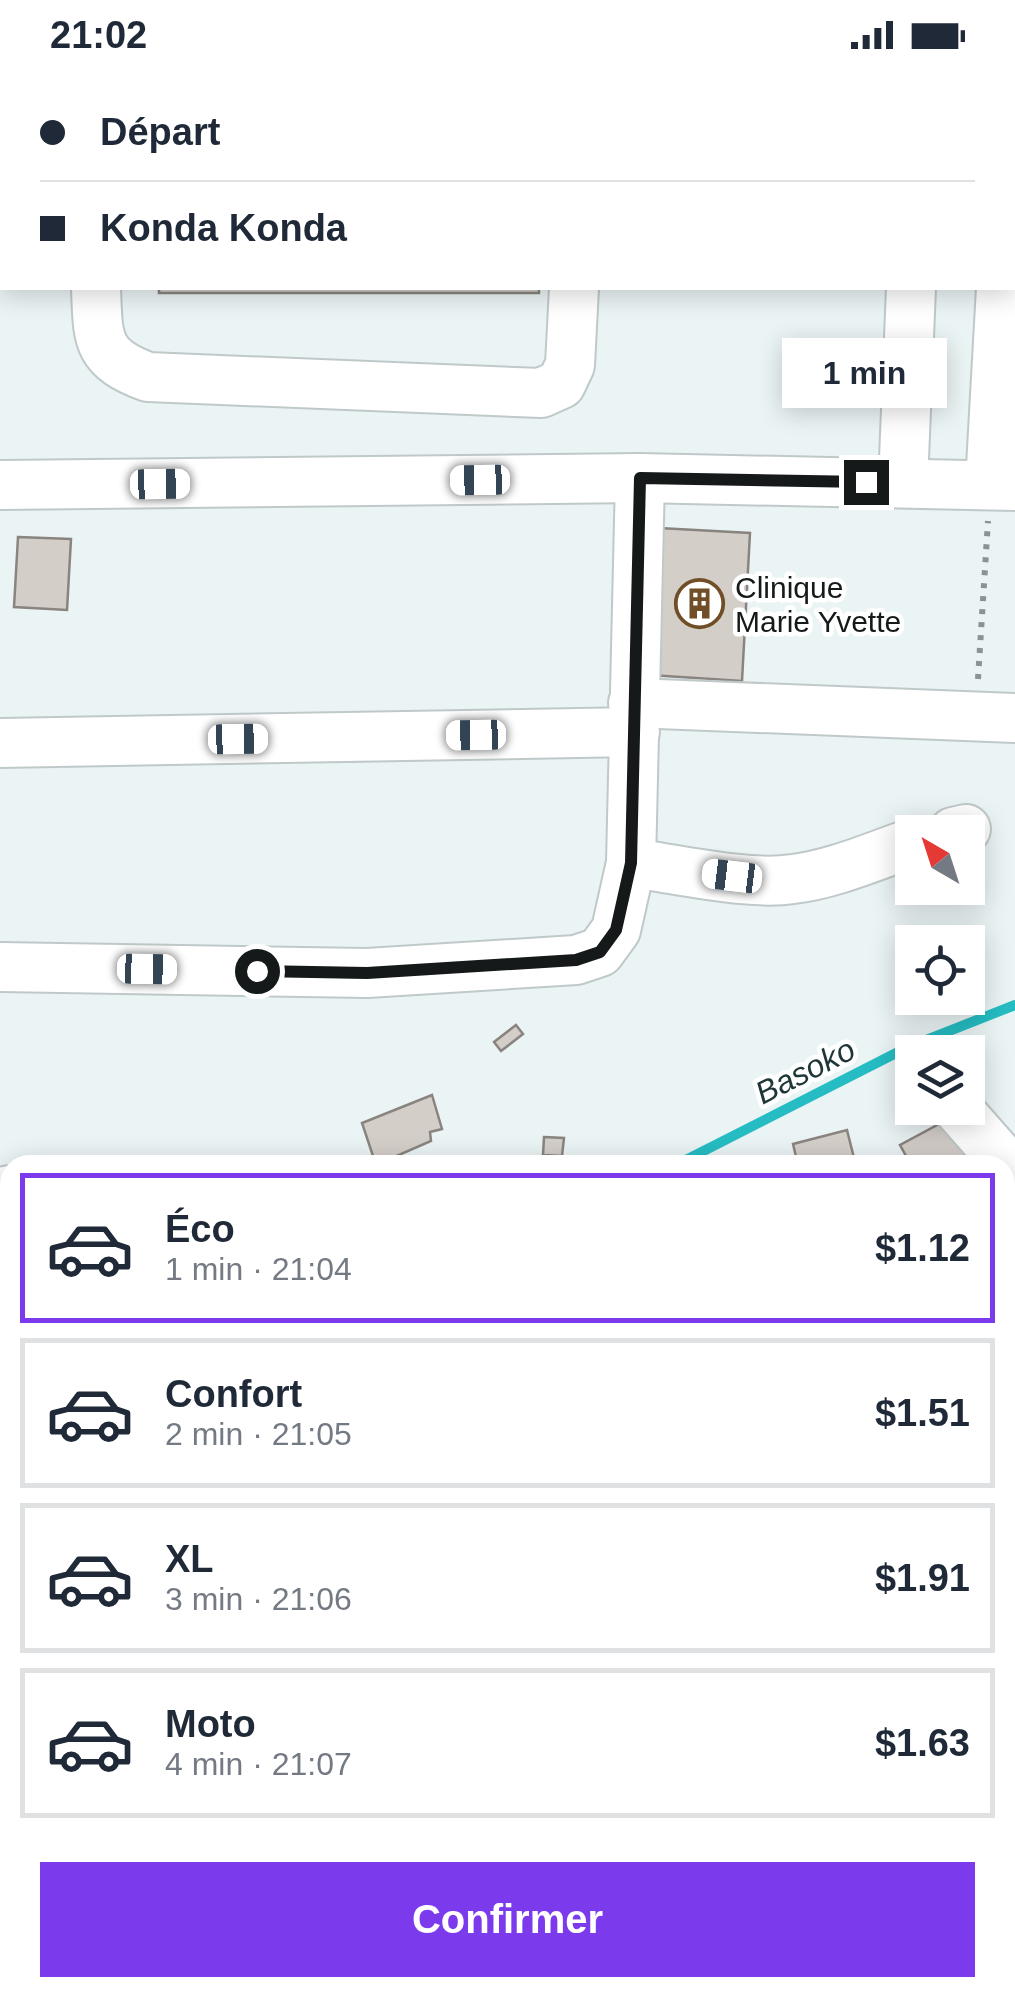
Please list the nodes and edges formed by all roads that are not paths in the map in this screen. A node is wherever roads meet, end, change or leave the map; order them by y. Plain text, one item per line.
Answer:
1 (96, 290) edge
2 (574, 290) edge
3 (911, 290) edge
4 (1001, 290) edge
5 (640, 478) junction
6 (903, 483) junction
7 (0, 485) edge
8 (1003, 486) edge
9 (634, 718) junction
10 (995, 718) edge
11 (0, 743) edge
12 (895, 849) edge
13 (631, 863) junction
14 (0, 967) edge
15 (971, 1125) edge
16 (998, 1155) edge

1 - 2 street
3 - 6 street
4 - 8 street
5 - 6 street
5 - 7 street
5 - 9 street
6 - 8 street
9 - 10 street
9 - 11 street
9 - 13 street
12 - 13 street
13 - 14 street
15 - 16 street

